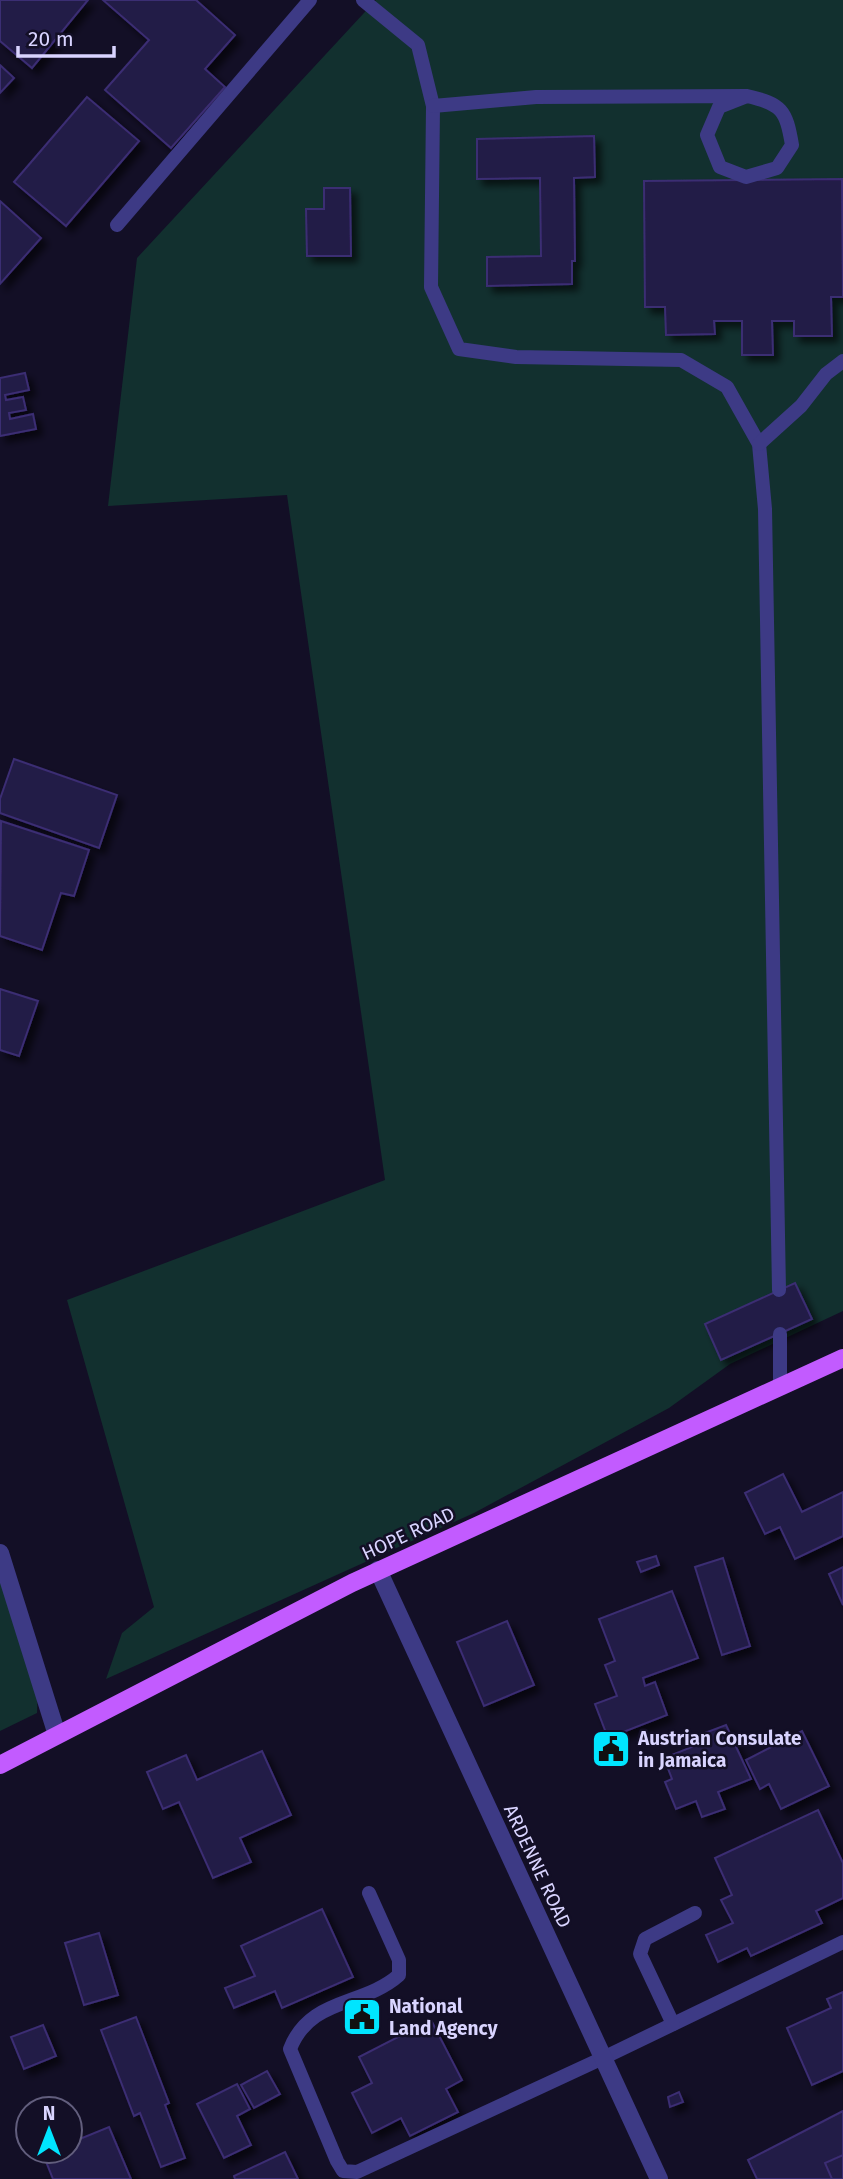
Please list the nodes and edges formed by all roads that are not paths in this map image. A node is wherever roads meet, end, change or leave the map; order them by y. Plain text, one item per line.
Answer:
1 (310, 0) edge
2 (363, 0) edge
3 (747, 96) junction
4 (433, 106) junction
5 (117, 225) dead end
6 (843, 361) edge
7 (759, 444) junction
8 (779, 1290) dead end
9 (780, 1334) dead end
10 (843, 1358) edge
11 (780, 1387) junction
12 (0, 1553) edge
13 (379, 1570) junction
14 (57, 1735) junction
15 (0, 1765) edge
16 (369, 1893) dead end
17 (695, 1913) dead end
18 (843, 1942) edge
19 (673, 2024) junction
20 (603, 2058) junction
21 (659, 2179) edge

1 - 5 lane
2 - 4 lane
3 - 3 lane
3 - 4 lane
4 - 7 lane
6 - 7 lane
7 - 8 lane
9 - 11 lane
10 - 11 main road, HOPE ROAD
11 - 13 main road, HOPE ROAD
12 - 14 street
13 - 14 main road, HOPE ROAD
13 - 20 street, ARDENNE ROAD
14 - 15 main road, HOPE ROAD
16 - 20 lane
17 - 19 lane
18 - 19 lane
19 - 20 lane
20 - 21 street, ARDENNE ROAD

